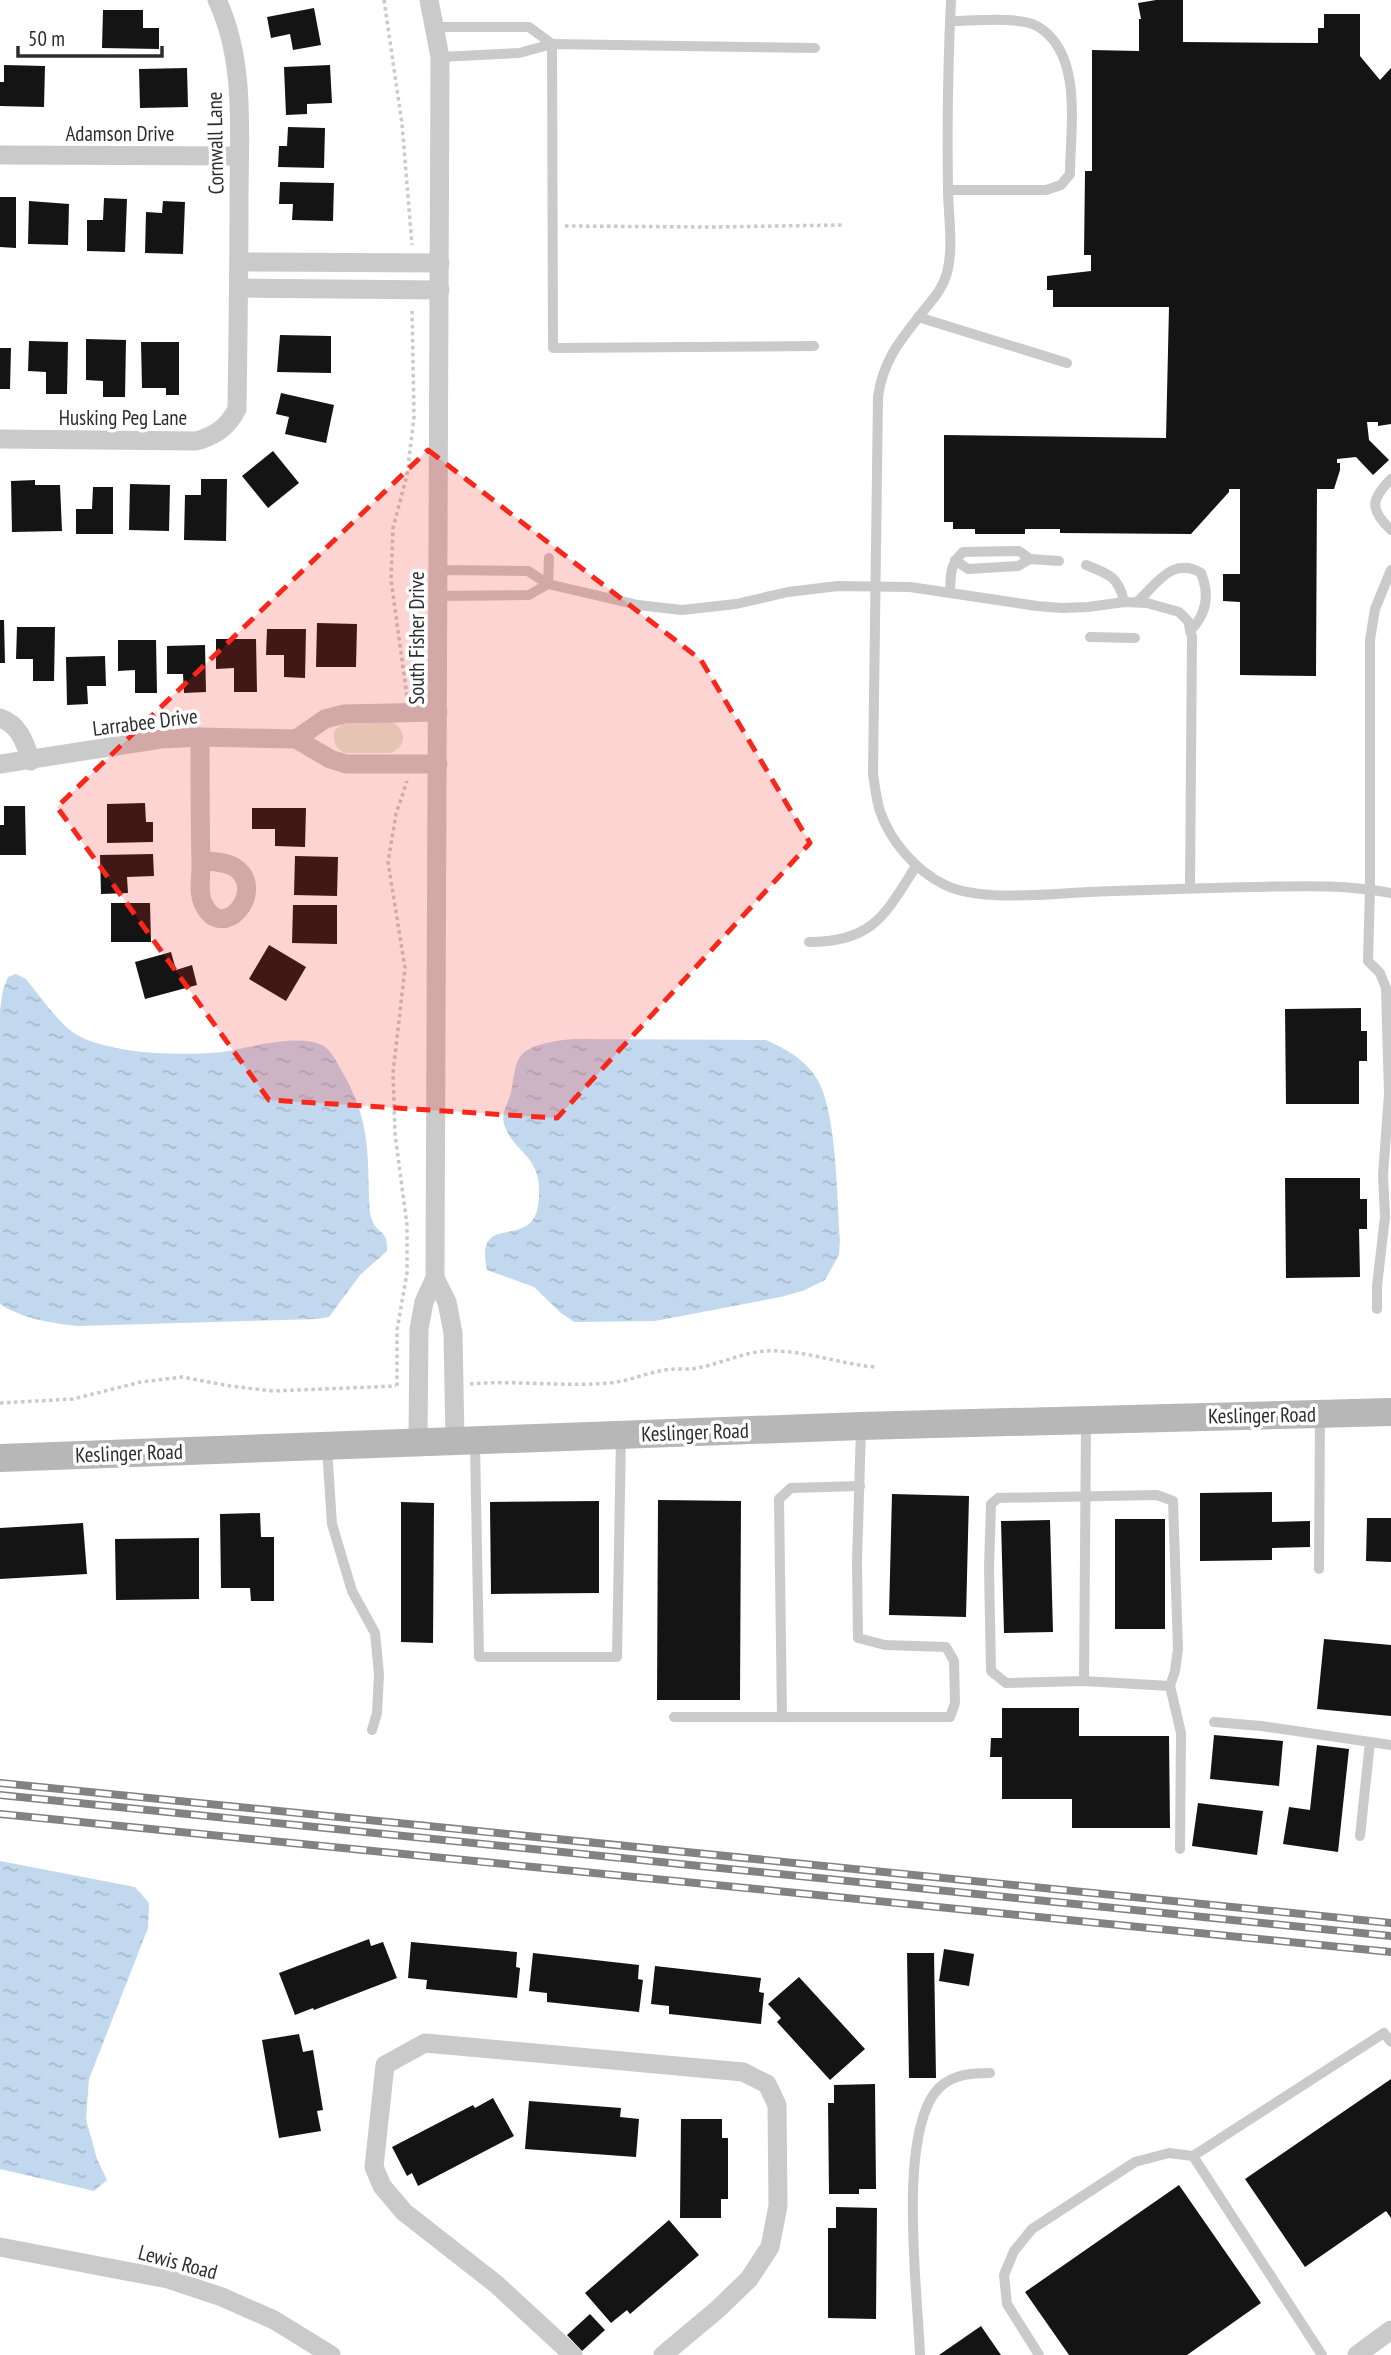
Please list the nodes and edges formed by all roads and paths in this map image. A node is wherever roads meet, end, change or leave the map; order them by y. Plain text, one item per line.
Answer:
1 (217, 0) edge
2 (384, 0) edge
3 (429, 0) edge
4 (951, 0) edge
5 (950, 21) junction
6 (435, 27) junction
7 (552, 44) junction
8 (816, 48) dead end
9 (440, 57) junction
10 (0, 155) edge
11 (239, 156) junction
12 (948, 190) junction
13 (552, 225) junction
14 (842, 225) dead end
15 (239, 262) junction
16 (412, 264) junction
17 (440, 264) junction
18 (239, 288) junction
19 (412, 289) junction
20 (440, 290) junction
21 (918, 317) junction
22 (814, 346) dead end
23 (1067, 363) dead end
24 (0, 439) edge
25 (1391, 478) edge
26 (1391, 530) edge
27 (549, 558) dead end
28 (1030, 559) junction
29 (955, 560) junction
30 (1059, 561) dead end
31 (1086, 565) dead end
32 (439, 570) junction
33 (1391, 570) edge
34 (548, 584) junction
35 (876, 586) junction
36 (950, 593) junction
37 (439, 596) junction
38 (1124, 602) junction
39 (1137, 602) junction
40 (1190, 631) junction
41 (1090, 637) dead end
42 (1135, 638) dead end
43 (438, 712) junction
44 (407, 713) junction
45 (0, 718) edge
46 (200, 737) junction
47 (296, 739) junction
48 (31, 761) junction
49 (0, 764) edge
50 (407, 764) junction
51 (438, 764) junction
52 (201, 860) dead end
53 (916, 866) junction
54 (1190, 888) junction
55 (1370, 889) junction
56 (1391, 893) edge
57 (810, 943) dead end
58 (1389, 1126) edge
59 (407, 1273) dead end
60 (435, 1275) junction
61 (1377, 1309) dead end
62 (1391, 1412) edge
63 (1320, 1414) junction
64 (1086, 1419) junction
65 (861, 1426) junction
66 (621, 1434) junction
67 (465, 1440) junction
68 (418, 1442) junction
69 (327, 1445) junction
70 (0, 1458) edge
71 (860, 1486) junction
72 (1086, 1496) junction
73 (1319, 1569) dead end
74 (1084, 1681) junction
75 (1170, 1686) junction
76 (674, 1717) dead end
77 (782, 1717) junction
78 (1214, 1722) dead end
79 (372, 1730) dead end
80 (1370, 1742) junction
81 (1391, 1745) edge
82 (1360, 1836) dead end
83 (1180, 1849) dead end
84 (1391, 2042) edge
85 (990, 2073) dead end
86 (1193, 2156) junction
87 (0, 2247) edge
88 (1391, 2330) edge
89 (331, 2355) edge
90 (573, 2355) edge
91 (663, 2355) edge
92 (919, 2355) edge
93 (1039, 2355) edge
94 (1322, 2355) edge
95 (1357, 2355) edge

1 - 11 street, Cornwall Lane
2 - 16 path
3 - 6 street, South Fisher Drive
4 - 5 lane
5 - 12 lane
5 - 12 lane
6 - 7 lane
6 - 9 street, South Fisher Drive
7 - 8 lane
7 - 9 lane
7 - 13 lane
9 - 17 street, South Fisher Drive
10 - 11 street, Adamson Drive
11 - 15 street, Cornwall Lane
12 - 21 lane
13 - 14 path
13 - 22 lane
15 - 16 street
15 - 18 street, Cornwall Lane
16 - 17 street
17 - 20 street, South Fisher Drive
18 - 19 street
18 - 24 street, Husking Peg Lane
19 - 20 street
19 - 44 path
20 - 32 street, South Fisher Drive
21 - 23 lane
21 - 35 lane
25 - 26 lane
27 - 34 lane
28 - 29 lane
28 - 29 lane
28 - 30 lane
29 - 36 lane
31 - 38 lane
32 - 34 lane
32 - 37 street, South Fisher Drive
33 - 55 lane
34 - 35 lane
34 - 37 lane
35 - 36 lane
35 - 53 lane
36 - 38 lane
37 - 43 street, South Fisher Drive
38 - 39 lane
39 - 40 lane
39 - 40 lane
40 - 54 lane
41 - 42 lane
43 - 44 street
43 - 51 street, South Fisher Drive
44 - 47 street
45 - 48 street
46 - 47 street, Larrabee Drive
46 - 48 street, Larrabee Drive
46 - 52 street
47 - 50 street, Larrabee Drive
48 - 49 street, Larrabee Drive
50 - 51 street, Larrabee Drive
50 - 59 path
51 - 60 street, South Fisher Drive
53 - 54 lane
53 - 57 lane
54 - 55 lane
55 - 56 lane
55 - 58 lane
58 - 61 lane
60 - 67 street, South Fisher Drive
60 - 68 street, South Fisher Drive
62 - 63 main road, Keslinger Road
63 - 64 main road, Keslinger Road
63 - 73 lane
64 - 65 main road, Keslinger Road
64 - 72 lane
65 - 66 main road, Keslinger Road
65 - 71 lane
66 - 67 main road, Keslinger Road
66 - 67 lane
67 - 68 main road, Keslinger Road
68 - 69 main road, Keslinger Road
69 - 70 main road, Keslinger Road
69 - 79 lane
71 - 77 lane
71 - 77 lane
72 - 74 lane
72 - 74 lane
72 - 75 lane
74 - 75 lane
75 - 83 lane
76 - 77 lane
78 - 80 lane
80 - 81 lane
80 - 82 lane
84 - 86 lane
85 - 92 lane
86 - 93 lane
86 - 94 lane
87 - 89 street, Lewis Road
88 - 95 street
90 - 91 street

